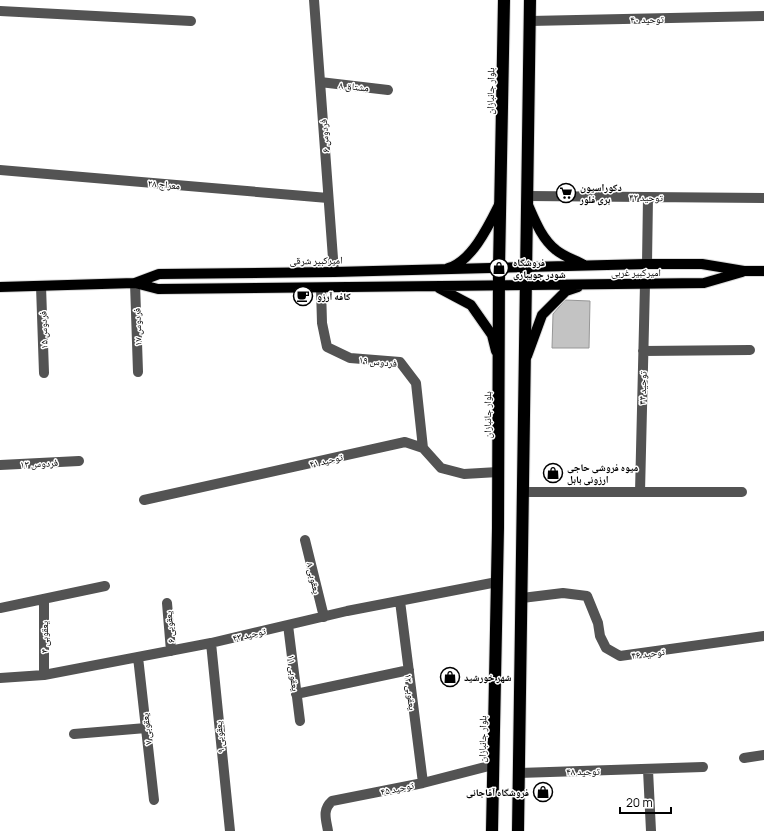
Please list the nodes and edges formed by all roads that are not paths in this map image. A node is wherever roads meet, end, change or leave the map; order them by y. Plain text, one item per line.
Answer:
1 (314, 0) edge
2 (504, 0) edge
3 (530, 0) edge
4 (0, 11) edge
5 (764, 16) edge
6 (192, 21) dead end
7 (530, 21) junction
8 (320, 82) junction
9 (388, 90) dead end
10 (0, 170) edge
11 (648, 197) junction
12 (328, 198) junction
13 (764, 198) edge
14 (528, 200) junction
15 (500, 203) junction
16 (647, 264) junction
17 (586, 266) junction
18 (499, 268) junction
19 (527, 268) junction
20 (441, 270) junction
21 (744, 271) junction
22 (764, 271) edge
23 (334, 272) junction
24 (135, 282) junction
25 (584, 284) junction
26 (645, 284) junction
27 (527, 285) junction
28 (41, 286) junction
29 (499, 286) junction
30 (0, 287) edge
31 (437, 287) junction
32 (321, 288) junction
33 (750, 350) dead end
34 (643, 351) junction
35 (499, 360) junction
36 (526, 360) junction
37 (138, 372) dead end
38 (44, 374) dead end
39 (423, 448) junction
40 (79, 461) dead end
41 (0, 465) edge
42 (498, 472) junction
43 (524, 492) junction
44 (640, 492) junction
45 (742, 492) dead end
46 (144, 500) dead end
47 (305, 540) dead end
48 (497, 582) junction
49 (105, 586) dead end
50 (522, 598) junction
51 (44, 599) junction
52 (400, 600) junction
53 (167, 603) dead end
54 (0, 608) edge
55 (324, 617) junction
56 (288, 625) junction
57 (764, 636) edge
58 (211, 643) junction
59 (172, 651) junction
60 (138, 657) junction
61 (409, 670) junction
62 (44, 675) junction
63 (0, 678) edge
64 (296, 694) junction
65 (300, 721) dead end
66 (146, 728) junction
67 (74, 734) dead end
68 (764, 755) edge
69 (744, 758) dead end
70 (493, 765) junction
71 (703, 767) dead end
72 (648, 770) junction
73 (519, 773) junction
74 (423, 782) junction
75 (154, 800) dead end
76 (230, 831) edge
77 (328, 831) edge
78 (492, 831) edge
79 (518, 831) edge
80 (651, 831) edge

1 - 8 street, فردوس ۶
2 - 15 highway, بلوار جانبازان
3 - 7 highway
4 - 6 street
5 - 7 street, توحید ۴۰
7 - 14 highway
8 - 9 street, مشتاق ۸
8 - 12 street, فردوس ۶
10 - 12 street, معراج ۲۸
11 - 13 street, توحید ۴۲
11 - 14 street, توحید ۴۲
11 - 16 street
12 - 23 street, فردوس ۶
14 - 17 main road
14 - 19 highway
15 - 18 highway, بلوار جانبازان
15 - 20 main road
16 - 17 main road, امیرکبیر غربی
16 - 21 main road, امیرکبیر غربی
17 - 19 main road, امیرکبیر غربی
18 - 19 main road, امیرکبیر غربی
18 - 20 main road, امیرکبیر شرقی
18 - 29 highway, بلوار جانبازان
19 - 27 highway
20 - 23 main road, امیرکبیر شرقی
21 - 22 main road, امیرکبیر غربی
21 - 26 main road, امیرکبیر غربی
23 - 24 main road, امیرکبیر شرقی
24 - 28 main road, امیرکبیر شرقی
24 - 32 main road, امیرکبیر شرقی
24 - 37 street, فردوس ۱۷
25 - 26 main road, امیرکبیر غربی
25 - 27 main road, امیرکبیر غربی
25 - 36 main road
26 - 34 street, توحید ۴۴
27 - 29 main road, امیرکبیر غربی
27 - 36 highway
28 - 30 main road, امیرکبیر شرقی
28 - 38 street, فردوس ۱۵
29 - 31 main road, امیرکبیر شرقی
29 - 35 highway, بلوار جانبازان
31 - 32 main road, امیرکبیر شرقی
31 - 35 main road
32 - 39 street, فردوس ۱۹
33 - 34 street
34 - 44 street, توحید ۴۴
35 - 42 highway, بلوار جانبازان
36 - 43 highway
39 - 42 street
39 - 46 street, توحید ۴۱
40 - 41 street, فردوس ۱۳
42 - 48 highway, بلوار جانبازان
43 - 44 street
43 - 50 highway
44 - 45 street
47 - 55 street, یعقوبی ۸
48 - 52 street, توحید ۴۳
48 - 70 highway, بلوار جانبازان
49 - 51 street
50 - 57 street, توحید ۴۶
50 - 73 highway
51 - 54 street
51 - 62 street, یعقوبی ۴
52 - 55 street, توحید ۴۳
52 - 61 street, یعقوبی ۱۳
53 - 59 street, یعقوبی ۶
55 - 56 street, توحید ۴۳
56 - 58 street, توحید ۴۳
56 - 64 street, یعقوبی ۱۱
58 - 59 street, توحید ۴۳
58 - 76 street, یعقوبی ۹
59 - 60 street, توحید ۴۳
60 - 62 street, توحید ۴۳
60 - 66 street, یعقوبی ۷
61 - 64 street
61 - 74 street, یعقوبی ۱۳
62 - 63 street, توحید ۴۳
64 - 65 street, یعقوبی ۱۱
66 - 67 street
66 - 75 street, یعقوبی ۷
68 - 69 street
70 - 74 street, توحید ۴۵
70 - 78 highway, بلوار جانبازان
71 - 72 street, توحید ۴۸
72 - 73 street, توحید ۴۸
72 - 80 street
73 - 79 highway
74 - 77 street, توحید ۴۵

